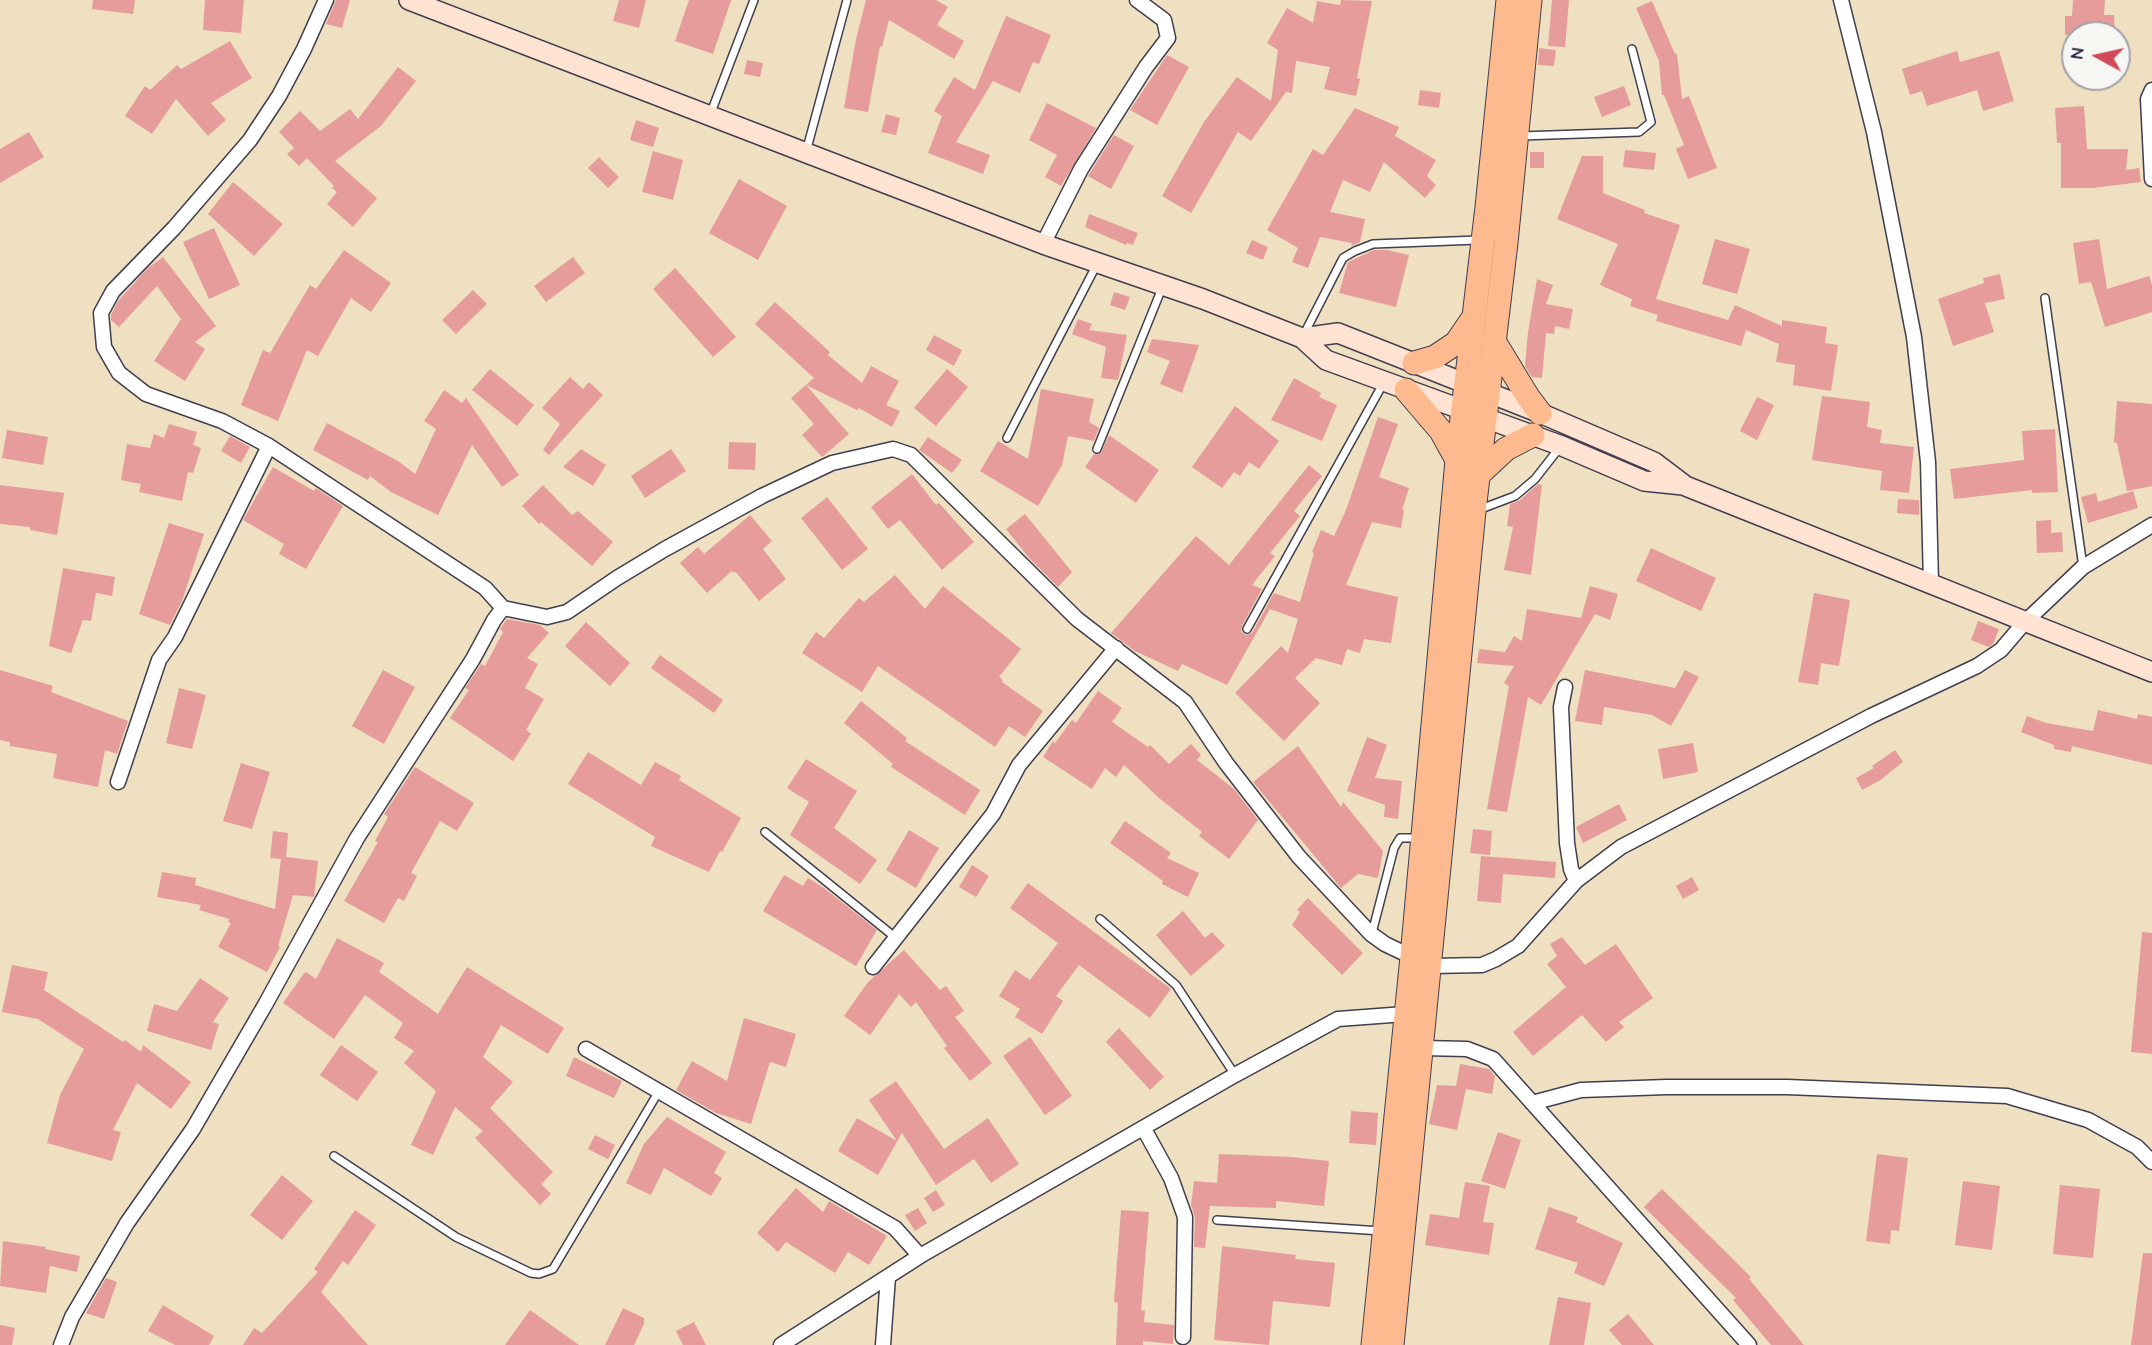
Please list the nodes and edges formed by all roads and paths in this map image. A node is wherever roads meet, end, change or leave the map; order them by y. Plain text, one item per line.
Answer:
1 (326, 0) edge
2 (409, 0) edge
3 (754, 0) edge
4 (847, 0) edge
5 (1137, 0) edge
6 (1508, 0) edge
7 (1530, 0) edge
8 (1841, 0) edge
9 (1632, 49) dead end
10 (2152, 90) edge
11 (709, 116) junction
12 (1516, 136) junction
13 (806, 153) junction
14 (2152, 179) edge
15 (1482, 240) junction
16 (1043, 244) junction
17 (1097, 263) junction
18 (1163, 285) junction
19 (2045, 298) dead end
20 (1473, 318) junction
21 (1302, 338) junction
22 (1494, 341) junction
23 (1414, 363) junction
24 (1384, 382) junction
25 (1466, 383) junction
26 (1406, 390) junction
27 (1488, 392) junction
28 (1474, 413) junction
29 (1540, 413) junction
30 (1533, 435) junction
31 (1007, 438) dead end
32 (269, 446) junction
33 (1562, 446) junction
34 (1097, 449) dead end
35 (1457, 460) junction
36 (1478, 475) junction
37 (1684, 485) junction
38 (1474, 511) junction
39 (2152, 526) edge
40 (2083, 567) junction
41 (1931, 584) junction
42 (503, 608) junction
43 (2024, 622) junction
44 (1247, 629) dead end
45 (1116, 648) junction
46 (2152, 672) edge
47 (1565, 687) dead end
48 (118, 782) dead end
49 (765, 832) dead end
50 (1422, 838) junction
51 (1576, 881) junction
52 (1101, 919) dead end
53 (1371, 934) junction
54 (897, 939) junction
55 (1421, 961) junction
56 (873, 967) dead end
57 (1405, 1014) junction
58 (1422, 1048) junction
59 (586, 1049) dead end
60 (1235, 1075) junction
61 (659, 1091) junction
62 (1532, 1103) junction
63 (1144, 1129) junction
64 (334, 1156) dead end
65 (2152, 1162) edge
66 (1217, 1220) dead end
67 (1383, 1231) junction
68 (920, 1256) junction
69 (888, 1277) junction
70 (1183, 1337) dead end
71 (61, 1345) edge
72 (781, 1345) edge
73 (883, 1345) edge
74 (1373, 1345) edge
75 (1392, 1345) edge
76 (1749, 1345) edge

1 - 32 street
2 - 11 main road
3 - 11 lane
4 - 13 lane
5 - 16 street
6 - 15 main road
7 - 12 main road
8 - 41 street
9 - 12 lane
10 - 14 street
11 - 13 main road
12 - 22 main road
13 - 16 main road
15 - 20 main road
15 - 21 lane
16 - 17 main road
17 - 18 main road
17 - 31 lane
18 - 21 main road
18 - 34 lane
19 - 40 lane
20 - 23 main road
20 - 25 main road
21 - 23 main road
21 - 24 main road
22 - 27 main road
22 - 29 main road
23 - 25 main road
24 - 26 main road
24 - 44 lane
25 - 27 main road
25 - 28 main road
26 - 28 main road
26 - 35 main road
27 - 28 main road
27 - 29 main road
28 - 30 main road
28 - 35 main road
28 - 36 main road
29 - 37 main road
30 - 33 main road
30 - 36 main road
32 - 42 street
32 - 48 street
33 - 37 main road
33 - 38 lane
35 - 50 main road
36 - 38 main road
37 - 41 main road
38 - 55 main road
39 - 40 street
40 - 43 street
41 - 43 main road
42 - 45 street
42 - 71 street
43 - 46 main road
43 - 51 street
45 - 53 street
45 - 54 street
47 - 51 street
49 - 54 lane
50 - 53 lane
50 - 55 main road
51 - 55 street
52 - 60 lane
53 - 55 street
54 - 56 street
55 - 57 main road
55 - 58 main road
57 - 60 street
57 - 67 main road
58 - 62 street
58 - 75 main road
59 - 61 street
60 - 63 street
61 - 64 lane
61 - 68 street
62 - 65 street
62 - 76 street
63 - 68 street
63 - 70 street
66 - 67 lane
67 - 74 main road
68 - 69 street
69 - 72 street
69 - 73 street

